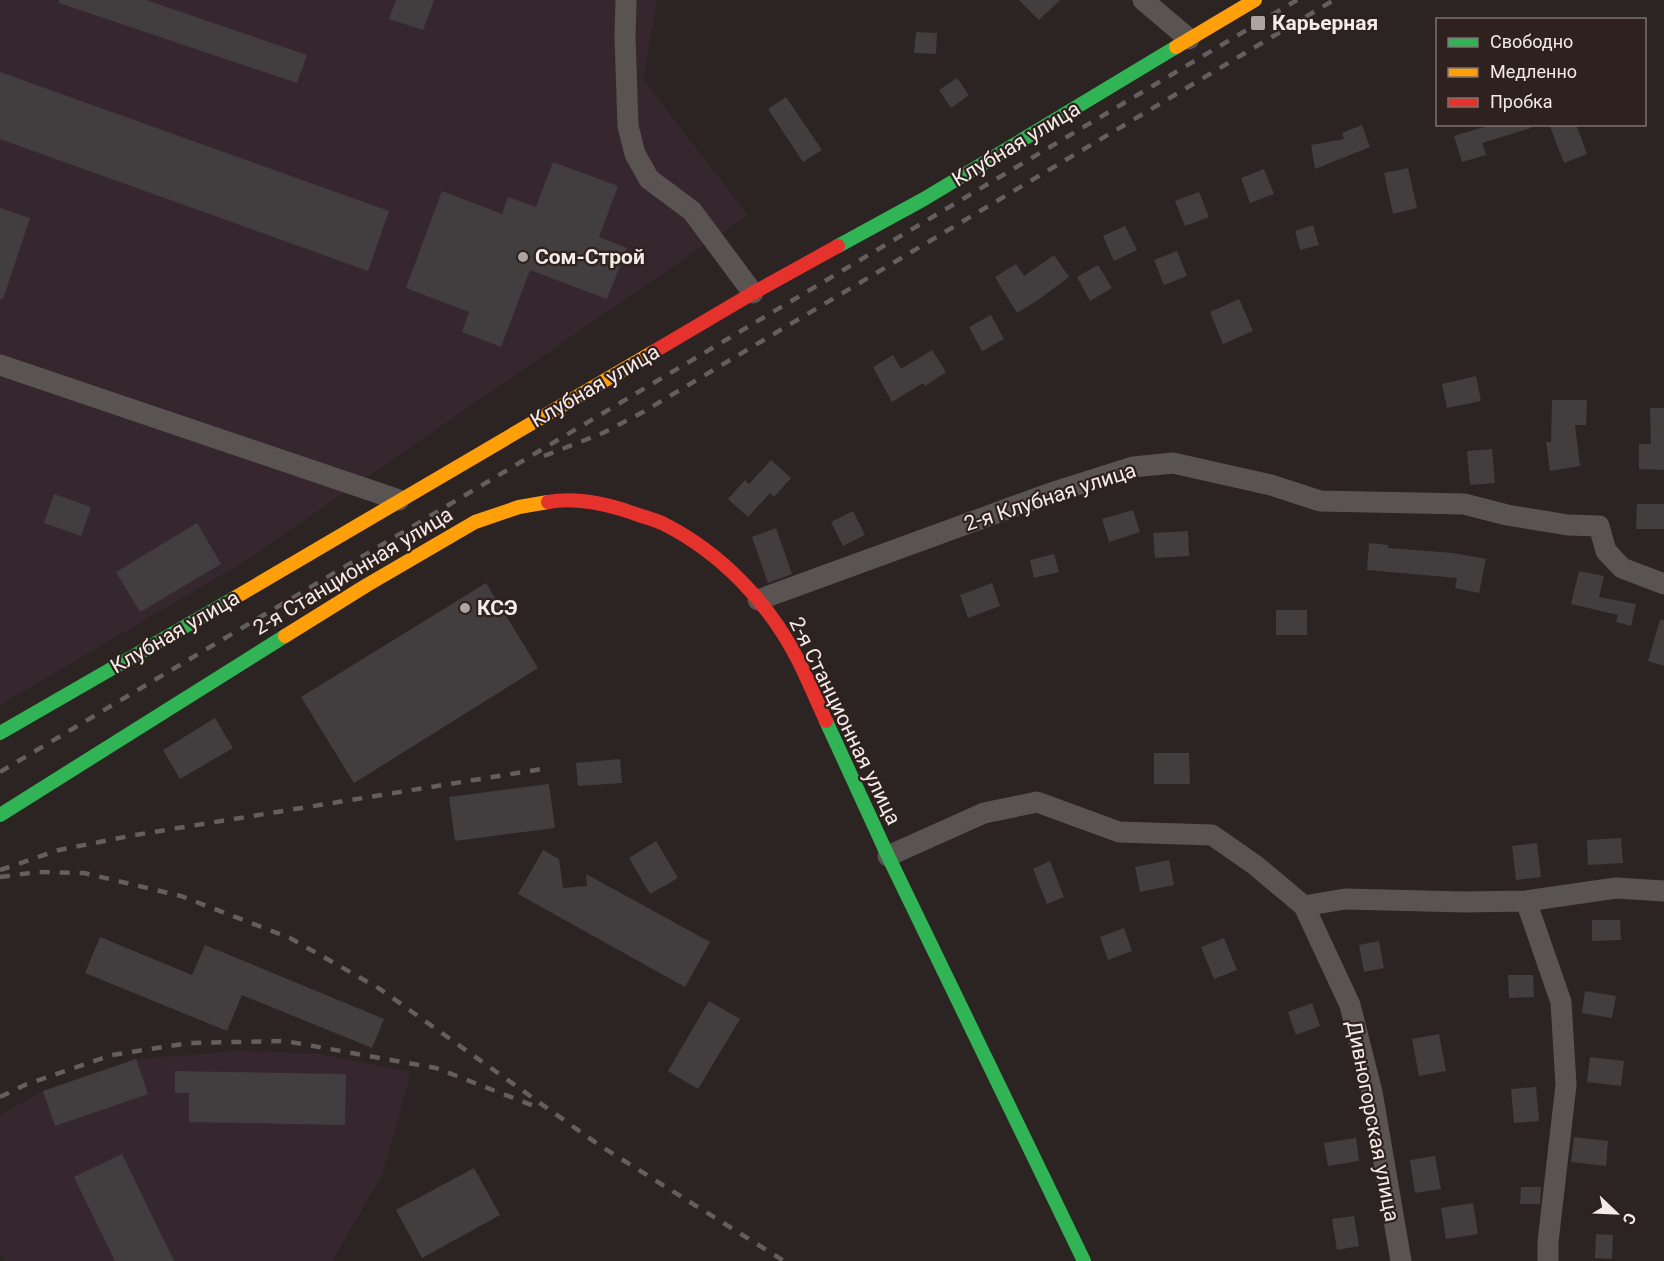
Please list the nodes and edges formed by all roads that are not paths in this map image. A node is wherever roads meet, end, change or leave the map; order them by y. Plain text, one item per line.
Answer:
1 (626, 0) edge
2 (1143, 0) edge
3 (1255, 0) edge
4 (1188, 39) junction
5 (753, 293) junction
6 (0, 365) edge
7 (399, 500) junction
8 (1664, 584) edge
9 (758, 600) junction
10 (0, 733) edge
11 (0, 815) edge
12 (888, 855) junction
13 (1664, 891) edge
14 (1526, 901) junction
15 (1304, 906) junction
16 (1084, 1261) edge
17 (1401, 1261) edge
18 (1548, 1261) edge

1 - 5 street
2 - 4 street
3 - 4 main road, Клубная улица
4 - 5 main road, Клубная улица
5 - 7 main road, Клубная улица
6 - 7 street
7 - 10 main road, Клубная улица
8 - 9 street, 2-я Клубная улица
9 - 11 main road, 2-я Станционная улица
9 - 12 main road, 2-я Станционная улица
12 - 15 street, Дивногорская улица
12 - 16 main road, 2-я Станционная улица
13 - 14 street
14 - 15 street
14 - 18 street
15 - 17 street, Дивногорская улица

